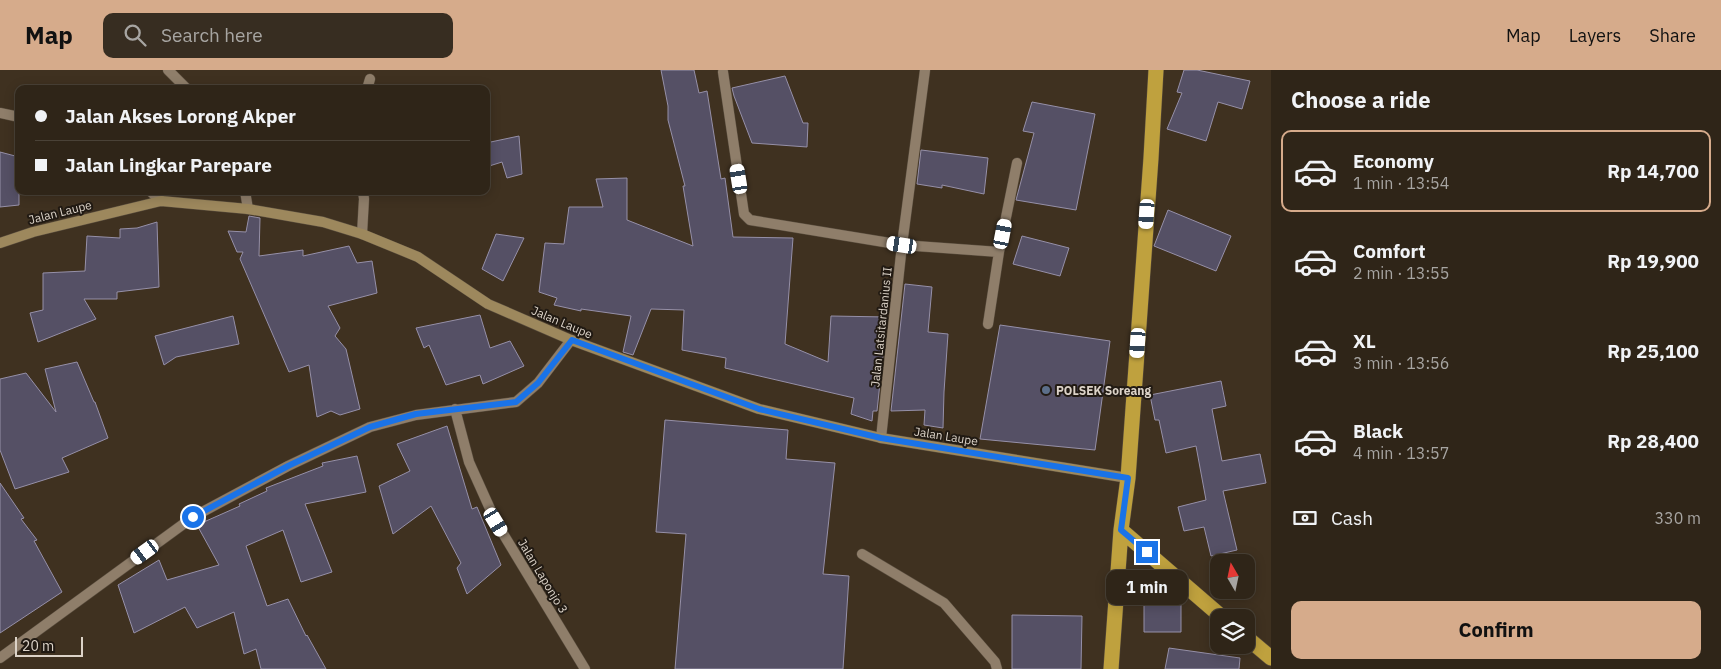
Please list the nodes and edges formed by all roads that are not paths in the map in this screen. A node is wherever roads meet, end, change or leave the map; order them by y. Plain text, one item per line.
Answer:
1 (168, 70) edge
2 (925, 70) edge
3 (1156, 70) edge
4 (723, 72) dead end
5 (183, 85) edge
6 (0, 113) edge
7 (15, 117) edge
8 (1017, 162) dead end
9 (154, 195) edge
10 (246, 195) edge
11 (363, 195) edge
12 (161, 201) junction
13 (248, 209) junction
14 (362, 234) junction
15 (0, 243) edge
16 (902, 245) junction
17 (999, 252) junction
18 (988, 324) dead end
19 (572, 340) junction
20 (455, 409) junction
21 (881, 438) junction
22 (1128, 478) junction
23 (1121, 530) junction
24 (862, 554) dead end
25 (1213, 609) edge
26 (1255, 645) edge
27 (0, 658) edge
28 (1271, 658) edge
29 (584, 669) edge
30 (997, 669) edge
31 (1111, 669) edge

1 - 5 street
2 - 16 street, Jalan Latsitardanius II
3 - 22 highway
4 - 16 street
6 - 7 street
8 - 17 street
9 - 12 street
10 - 13 street
11 - 14 street
12 - 13 street, Jalan Laupe
12 - 15 street, Jalan Laupe
13 - 14 street, Jalan Laupe
14 - 19 street, Jalan Laupe
16 - 17 street
16 - 21 street, Jalan Latsitardanius II
17 - 18 street
19 - 20 street
19 - 21 street, Jalan Laupe
20 - 27 street
20 - 29 street, Jalan Laponjo 3
21 - 22 street, Jalan Laupe
22 - 23 highway
23 - 25 highway
23 - 31 highway
24 - 30 street
26 - 28 highway

